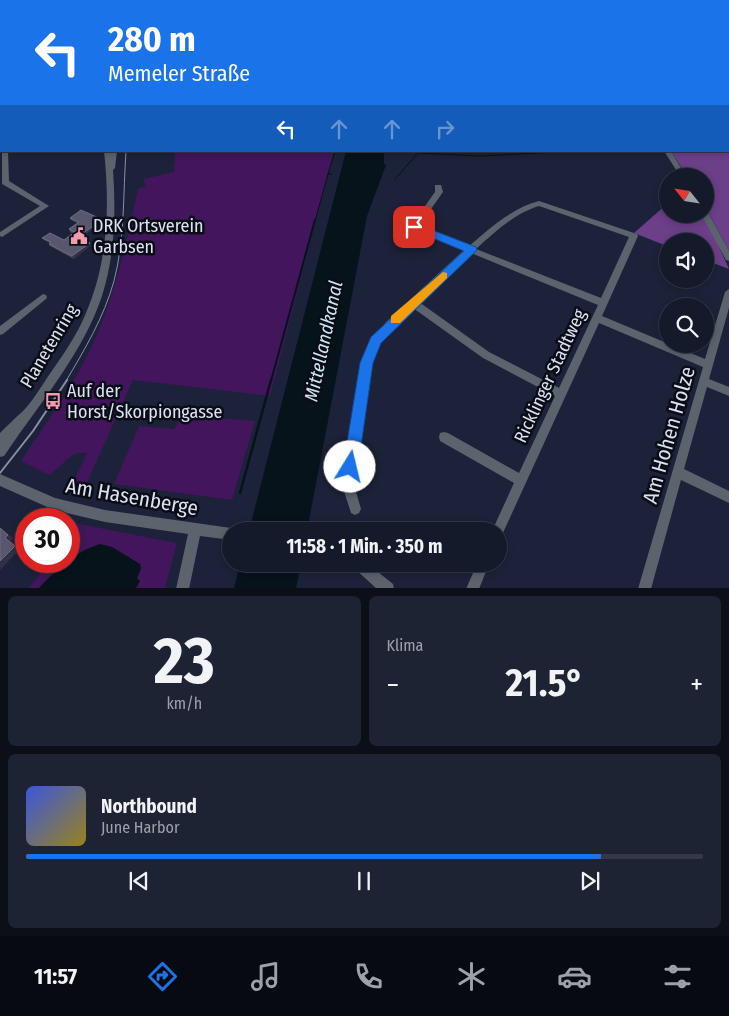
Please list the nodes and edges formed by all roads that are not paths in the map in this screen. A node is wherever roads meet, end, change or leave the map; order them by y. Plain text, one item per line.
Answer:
1 (2, 152) edge
2 (107, 152) edge
3 (114, 152) edge
4 (668, 152) edge
5 (678, 168) edge
6 (110, 180) junction
7 (438, 187) dead end
8 (709, 223) edge
9 (2, 234) dead end
10 (472, 250) junction
11 (729, 258) edge
12 (729, 292) edge
13 (43, 298) dead end
14 (413, 303) junction
15 (603, 303) junction
16 (726, 314) edge
17 (597, 318) junction
18 (0, 331) edge
19 (708, 365) junction
20 (704, 381) junction
21 (729, 392) edge
22 (560, 394) junction
23 (30, 411) junction
24 (444, 437) dead end
25 (0, 440) edge
26 (0, 452) edge
27 (677, 472) junction
28 (0, 480) edge
29 (521, 480) junction
30 (729, 497) edge
31 (354, 509) dead end
32 (502, 522) edge
33 (195, 529) junction
34 (222, 533) edge
35 (368, 572) edge
36 (479, 572) edge
37 (182, 588) edge
38 (388, 588) edge
39 (472, 588) edge
40 (644, 588) edge

1 - 9 street
2 - 6 street, Planetenring
3 - 6 street, Planetenring
4 - 5 street
6 - 23 street, Planetenring
7 - 10 street
8 - 11 street
10 - 14 street
10 - 15 street
10 - 15 street, Ricklinger Stadtweg
12 - 16 street, Am Hohen Holze
13 - 18 street
14 - 22 street
14 - 31 street
15 - 17 street, Ricklinger Stadtweg
16 - 19 street, Am Hohen Holze
17 - 19 street
17 - 22 street, Ricklinger Stadtweg
19 - 20 street, Am Hohen Holze
20 - 21 street
20 - 27 street, Am Hohen Holze
22 - 29 street, Ricklinger Stadtweg
23 - 25 street, Planetenring
23 - 26 street, Planetenring
24 - 29 street
27 - 30 street
27 - 40 street, Am Hohen Holze
28 - 33 street, Am Hasenberge
29 - 32 street, Ricklinger Stadtweg
33 - 34 street, Am Hasenberge
33 - 37 street
35 - 38 street
36 - 39 street

